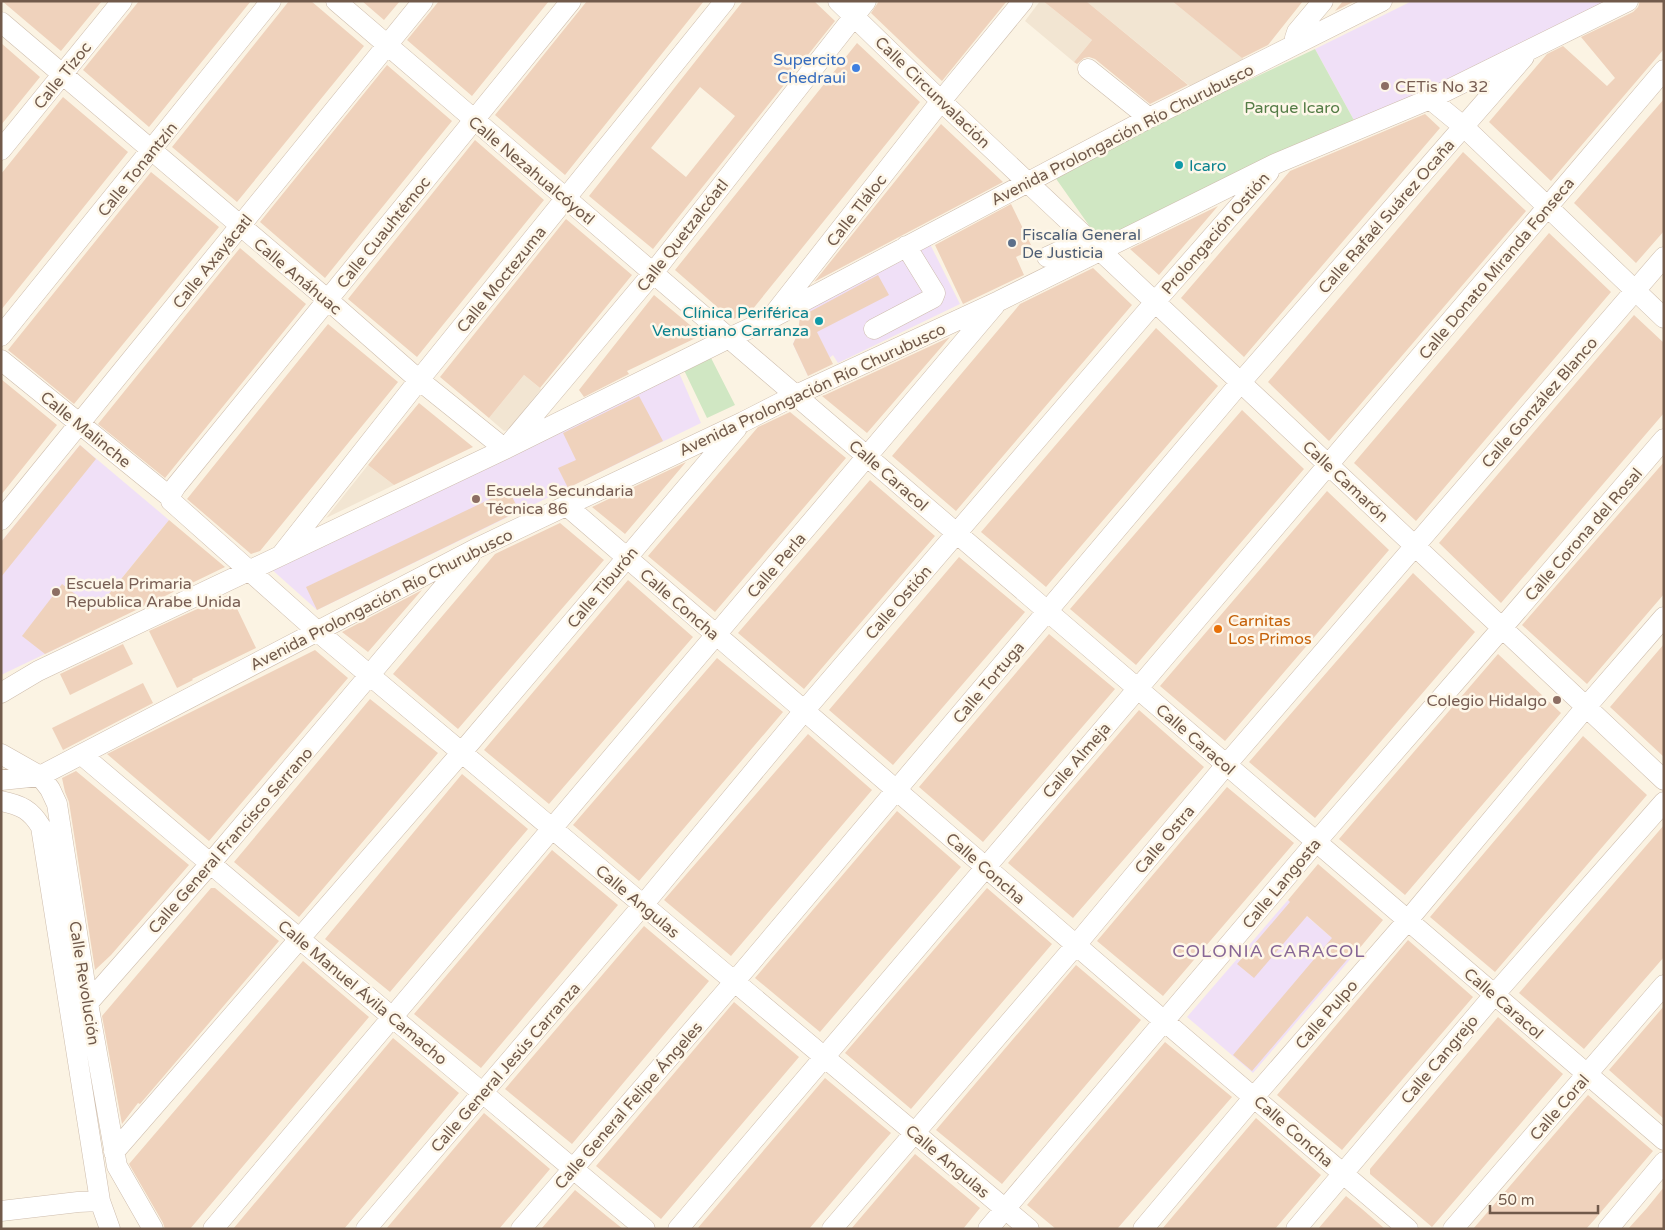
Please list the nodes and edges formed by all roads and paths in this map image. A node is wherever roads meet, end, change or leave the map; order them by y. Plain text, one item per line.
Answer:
1 (122, 1) edge
2 (272, 1) edge
3 (336, 1) edge
4 (423, 1) edge
5 (571, 1) edge
6 (725, 1) edge
7 (838, 1) edge
8 (1023, 1) edge
9 (1323, 1) edge
10 (1382, 1) edge
11 (1628, 1) edge
12 (860, 9) edge
13 (1, 22) edge
14 (1297, 43) junction
15 (388, 45) junction
16 (1531, 49) junction
17 (1088, 69) dead end
18 (1664, 70) edge
19 (62, 74) junction
20 (1430, 99) junction
21 (942, 101) junction
22 (1149, 118) junction
23 (474, 121) junction
24 (1464, 127) junction
25 (1, 150) edge
26 (152, 150) junction
27 (1275, 164) junction
28 (1028, 182) junction
29 (566, 198) junction
30 (1548, 207) junction
31 (240, 227) junction
32 (906, 246) junction
33 (1094, 253) junction
34 (1047, 257) dead end
35 (1664, 257) edge
36 (653, 273) junction
37 (1635, 290) junction
38 (328, 300) junction
39 (999, 301) junction
40 (1155, 302) junction
41 (1664, 318) edge
42 (770, 319) junction
43 (874, 329) dead end
44 (1, 336) edge
45 (729, 338) junction
46 (1, 360) edge
47 (419, 380) junction
48 (1241, 382) junction
49 (796, 395) junction
50 (743, 422) junction
51 (79, 423) junction
52 (1664, 440) edge
53 (505, 449) junction
54 (868, 457) junction
55 (1328, 464) junction
56 (173, 491) junction
57 (566, 506) junction
58 (1, 520) edge
59 (958, 534) junction
60 (1415, 546) junction
61 (475, 549) junction
62 (279, 558) junction
63 (626, 558) junction
64 (249, 571) junction
65 (1048, 612) junction
66 (1664, 617) edge
67 (1502, 628) junction
68 (317, 631) junction
69 (716, 635) junction
70 (371, 676) junction
71 (1138, 689) junction
72 (1, 692) edge
73 (1586, 707) junction
74 (804, 711) junction
75 (462, 752) junction
76 (1, 754) edge
77 (82, 754) junction
78 (1226, 765) junction
79 (40, 776) junction
80 (1, 780) edge
81 (1664, 780) edge
82 (896, 790) junction
83 (1, 801) edge
84 (1664, 802) edge
85 (551, 828) junction
86 (1316, 842) junction
87 (210, 864) junction
88 (984, 867) junction
89 (643, 905) junction
90 (1408, 920) junction
91 (300, 939) junction
92 (1076, 945) junction
93 (735, 981) junction
94 (1664, 985) edge
95 (1494, 994) junction
96 (88, 1003) junction
97 (392, 1017) junction
98 (1164, 1021) junction
99 (824, 1056) junction
100 (1587, 1074) junction
101 (483, 1093) junction
102 (1254, 1097) junction
103 (915, 1133) junction
104 (1664, 1140) edge
105 (114, 1152) junction
106 (1664, 1162) edge
107 (573, 1168) junction
108 (1343, 1173) junction
109 (100, 1201) junction
110 (1005, 1209) junction
111 (1, 1211) edge
112 (110, 1229) edge
113 (153, 1229) edge
114 (213, 1229) edge
115 (366, 1229) edge
116 (521, 1229) edge
117 (645, 1229) edge
118 (678, 1229) edge
119 (832, 1229) edge
120 (988, 1229) edge
121 (1029, 1229) edge
122 (1143, 1229) edge
123 (1296, 1229) edge
124 (1408, 1229) edge
125 (1453, 1229) edge
126 (1608, 1229) edge

1 - 19 street, Calle Tízoc
2 - 26 street, Calle Tonantzín
3 - 15 street, Calle Nezahualcóyotl
4 - 15 street, Calle Axayácatl
5 - 23 street, Calle Cuauhtémoc
6 - 29 street, Calle Moctezuma
7 - 12 street, Calle Circunvalación
8 - 21 street, Calle Tláloc
9 - 14 street
10 - 14 street, Avenida Prolongación Río Churubusco
11 - 16 street, Avenida Prolongación Río Churubusco
12 - 21 street, Calle Circunvalación
12 - 36 street, Calle Quetzalcóatl
13 - 19 street, Calle Anáhuac
14 - 22 street, Avenida Prolongación Río Churubusco
15 - 23 street, Calle Nezahualcóyotl
15 - 31 street, Calle Axayácatl
16 - 20 street, Avenida Prolongación Río Churubusco
16 - 24 street, Calle Rafaél Suárez Ocaña
17 - 22 street
18 - 30 street, Calle Donato Miranda Fonseca
19 - 25 street, Calle Tízoc
19 - 26 street, Calle Anáhuac
20 - 24 street
20 - 27 street, Avenida Prolongación Río Churubusco
21 - 28 street, Calle Circunvalación
21 - 42 street, Calle Tláloc
22 - 28 street, Avenida Prolongación Río Churubusco
23 - 29 street, Calle Nezahualcóyotl
23 - 38 street, Calle Cuauhtémoc
24 - 30 street
24 - 48 street, Calle Rafaél Suárez Ocaña
26 - 31 street, Calle Anáhuac
26 - 44 street, Calle Tonantzín
27 - 33 street, Avenida Prolongación Río Churubusco
27 - 40 street, Prolongación Ostión
28 - 32 street, Avenida Prolongación Río Churubusco
28 - 33 street, Calle Camarón
29 - 36 street, Calle Nezahualcóyotl
29 - 47 street, Calle Moctezuma
30 - 37 street
30 - 55 street, Calle Donato Miranda Fonseca
31 - 38 street, Calle Anáhuac
31 - 51 street, Calle Axayácatl
32 - 42 street, Avenida Prolongación Río Churubusco
32 - 43 street
33 - 34 street
33 - 39 street, Avenida Prolongación Río Churubusco
33 - 40 street, Calle Camarón
35 - 37 street, Calle González Blanco
36 - 45 street, Calle Nezahualcóyotl
36 - 53 street, Calle Quetzalcóatl
37 - 41 street
37 - 60 street, Calle González Blanco
38 - 47 street, Calle Anáhuac
38 - 56 street, Calle Cuauhtémoc
39 - 49 street, Avenida Prolongación Río Churubusco
39 - 54 street, Calle Perla
40 - 48 street, Calle Camarón
40 - 59 street, Calle Ostión
42 - 45 street, Avenida Prolongación Río Churubusco
45 - 49 street, Calle Caracol
45 - 53 street, Avenida Prolongación Río Churubusco
46 - 51 street, Calle Malinche
47 - 53 street, Calle Anáhuac
47 - 62 street, Calle Moctezuma
48 - 55 street, Calle Camarón
48 - 65 street, Calle Tortuga
49 - 50 street, Avenida Prolongación Río Churubusco
49 - 54 street, Calle Caracol
50 - 57 street, Avenida Prolongación Río Churubusco
50 - 63 street, Calle Tiburón
51 - 56 street, Calle Malinche
51 - 58 street, Calle Axayácatl
52 - 67 street, Calle Corona del Rosal
53 - 62 street, Avenida Prolongación Río Churubusco
54 - 59 street, Calle Caracol
54 - 69 street, Calle Perla
55 - 60 street, Calle Camarón
55 - 71 street, Calle Almeja
56 - 64 street, Calle Malinche
57 - 61 street, Avenida Prolongación Río Churubusco
57 - 63 street, Calle Concha
59 - 65 street, Calle Caracol
59 - 74 street, Calle Ostión
60 - 67 street, Calle Camarón
60 - 78 street, Calle Ostra
61 - 68 street, Avenida Prolongación Río Churubusco
61 - 70 street, Calle General Francisco Serrano
62 - 64 street, Avenida Prolongación Río Churubusco
63 - 69 street, Calle Concha
63 - 75 street, Calle Tiburón
64 - 68 street, Calle Angulas
64 - 72 street, Avenida Prolongación Río Churubusco
65 - 71 street, Calle Caracol
65 - 82 street, Calle Tortuga
66 - 73 street, Calle Pulpo
67 - 73 street, Calle Camarón
67 - 86 street, Calle Langosta
68 - 70 street, Calle Angulas
68 - 77 street, Avenida Prolongación Río Churubusco
69 - 74 street, Calle Concha
69 - 85 street, Calle Perla
70 - 75 street, Calle Angulas
70 - 87 street, Calle General Francisco Serrano
71 - 78 street, Calle Caracol
71 - 88 street, Calle Almeja
73 - 81 street, Calle Camarón
73 - 90 street, Calle Pulpo
74 - 82 street, Calle Concha
74 - 89 street, Calle Ostión
75 - 85 street, Calle Angulas
75 - 91 street, Calle Tiburón
76 - 79 street, Calle Revolución
77 - 79 street, Avenida Prolongación Río Churubusco
77 - 87 street, Calle Manuel Ávila Camacho
78 - 86 street, Calle Caracol
78 - 92 street, Calle Ostra
79 - 80 street, Avenida Prolongación Río Churubusco
79 - 96 street, Calle Revolución
82 - 88 street, Calle Concha
82 - 93 street, Calle Tortuga
83 - 109 street
84 - 95 street, Calle Cangrejo
85 - 89 street, Calle Angulas
85 - 97 street, Calle Perla
86 - 90 street, Calle Caracol
86 - 98 street, Calle Langosta
87 - 91 street, Calle Manuel Ávila Camacho
87 - 96 street, Calle General Francisco Serrano
88 - 92 street, Calle Concha
88 - 99 street, Calle Almeja
89 - 93 street, Calle Angulas
89 - 101 street, Calle General Jesús Carranza
90 - 95 street, Calle Caracol
90 - 102 street, Calle Pulpo
91 - 97 street, Calle Manuel Ávila Camacho
91 - 105 street, Calle Tiburón
92 - 98 street, Calle Concha
92 - 103 street, Calle Ostra
93 - 99 street, Calle Angulas
93 - 107 street, Calle General Felipe Ángeles
94 - 100 street, Calle Coral
95 - 100 street, Calle Caracol
95 - 108 street, Calle Cangrejo
96 - 105 street, Calle Revolución
97 - 101 street, Calle Manuel Ávila Camacho
97 - 114 street, Calle Perla
98 - 102 street, Calle Concha
98 - 110 street, Calle Langosta
99 - 103 street, Calle Angulas
99 - 118 street, Calle Almeja
100 - 104 street, Calle Caracol
100 - 125 street, Calle Coral
101 - 107 street, Calle Manuel Ávila Camacho
101 - 115 street, Calle General Jesús Carranza
102 - 108 street, Calle Concha
102 - 122 street, Calle Pulpo
103 - 110 street, Calle Angulas
103 - 119 street, Calle Ostra
105 - 113 street, Calle Revolución
106 - 126 street
107 - 116 street, Calle General Felipe Ángeles
107 - 117 street, Calle Manuel Ávila Camacho
108 - 123 street, Calle Cangrejo
108 - 124 street, Calle Concha
109 - 111 street
109 - 112 street
110 - 120 street, Calle Langosta
110 - 121 street, Calle Angulas

